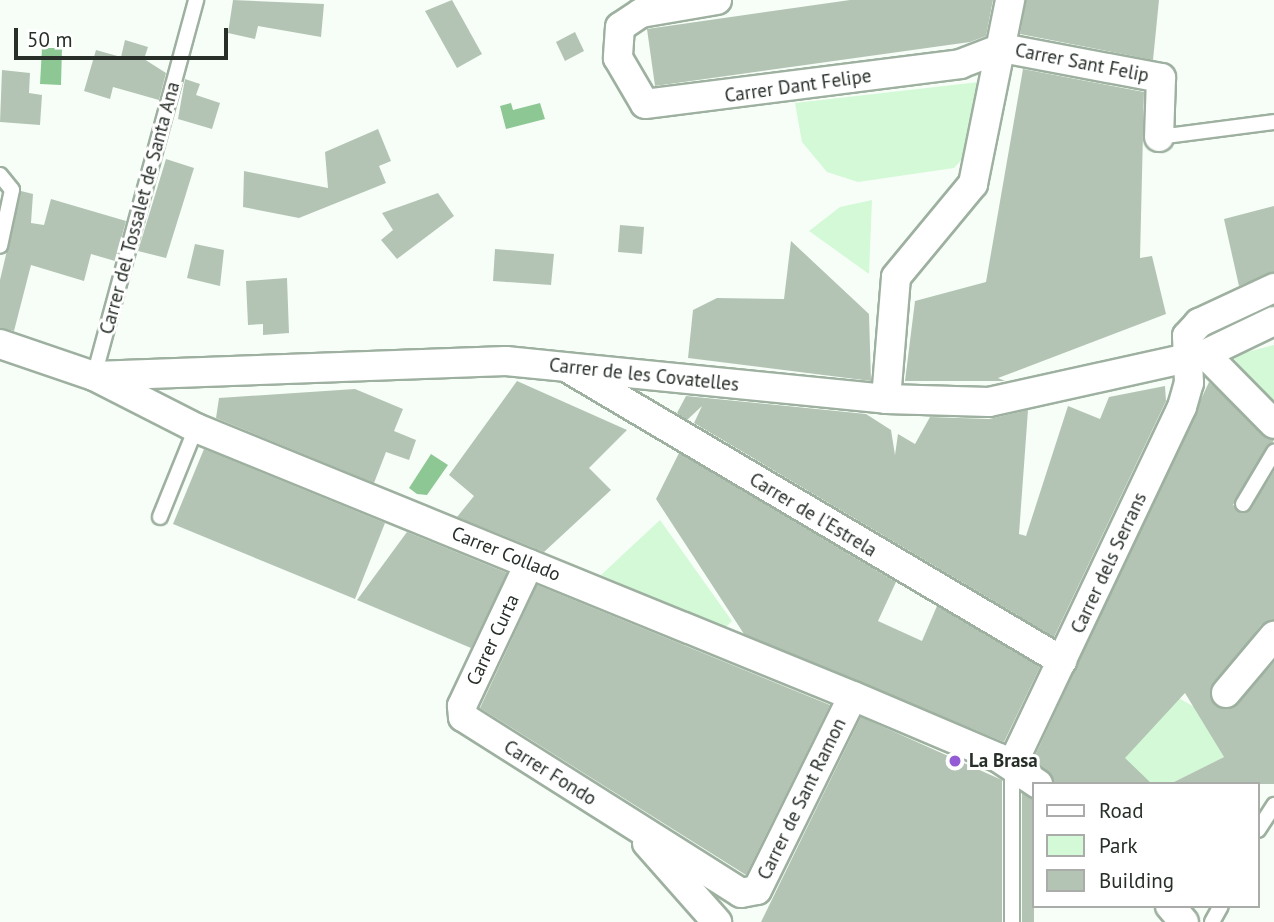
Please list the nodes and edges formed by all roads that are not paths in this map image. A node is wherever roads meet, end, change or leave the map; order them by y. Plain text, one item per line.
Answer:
1 (196, 0) edge
2 (717, 0) edge
3 (1010, 0) edge
4 (1002, 48) junction
5 (1274, 122) edge
6 (1159, 137) joint
7 (0, 175) edge
8 (0, 246) edge
9 (1274, 288) edge
10 (1274, 321) edge
11 (0, 344) edge
12 (1197, 356) junction
13 (564, 366) junction
14 (94, 376) junction
15 (886, 399) junction
16 (1274, 424) edge
17 (196, 428) junction
18 (1274, 452) edge
19 (1242, 504) dead end
20 (160, 517) dead end
21 (529, 564) junction
22 (1274, 636) edge
23 (1062, 661) junction
24 (1226, 693) dead end
25 (853, 696) junction
26 (463, 717) joint
27 (1013, 765) junction
28 (1035, 782) edge
29 (1274, 805) edge
30 (1260, 827) edge
31 (638, 828) junction
32 (1172, 908) edge
33 (717, 922) edge
34 (1012, 922) edge
35 (1184, 922) edge

1 - 14 lane, Carrer del Tossalet de Santa Ana
2 - 4 street, Carrer Dant Felipe
3 - 4 street
4 - 6 street, Carrer Sant Felip
4 - 15 street
5 - 6 lane
7 - 8 lane
9 - 12 street, Carrer dels Serrans
10 - 12 street, Carrer de les Covatelles
11 - 14 street, Carrer Collado
12 - 15 street, Carrer de les Covatelles
12 - 16 street
12 - 23 street, Carrer dels Serrans
13 - 14 street, Carrer de les Covatelles
13 - 15 street, Carrer de les Covatelles
13 - 23 street, Carrer de l'Estrela
14 - 17 street, Carrer Collado
17 - 20 lane
17 - 21 street, Carrer Collado
18 - 19 lane
21 - 25 street, Carrer Collado
21 - 26 street, Carrer Curta
22 - 24 street
23 - 27 street, Carrer dels Serrans
25 - 27 street, Carrer Collado
25 - 31 street, Carrer de Sant Ramon
26 - 31 street, Carrer Fondo
27 - 28 street, Carrer Collado
27 - 34 lane
29 - 30 lane
31 - 33 street
32 - 35 street

